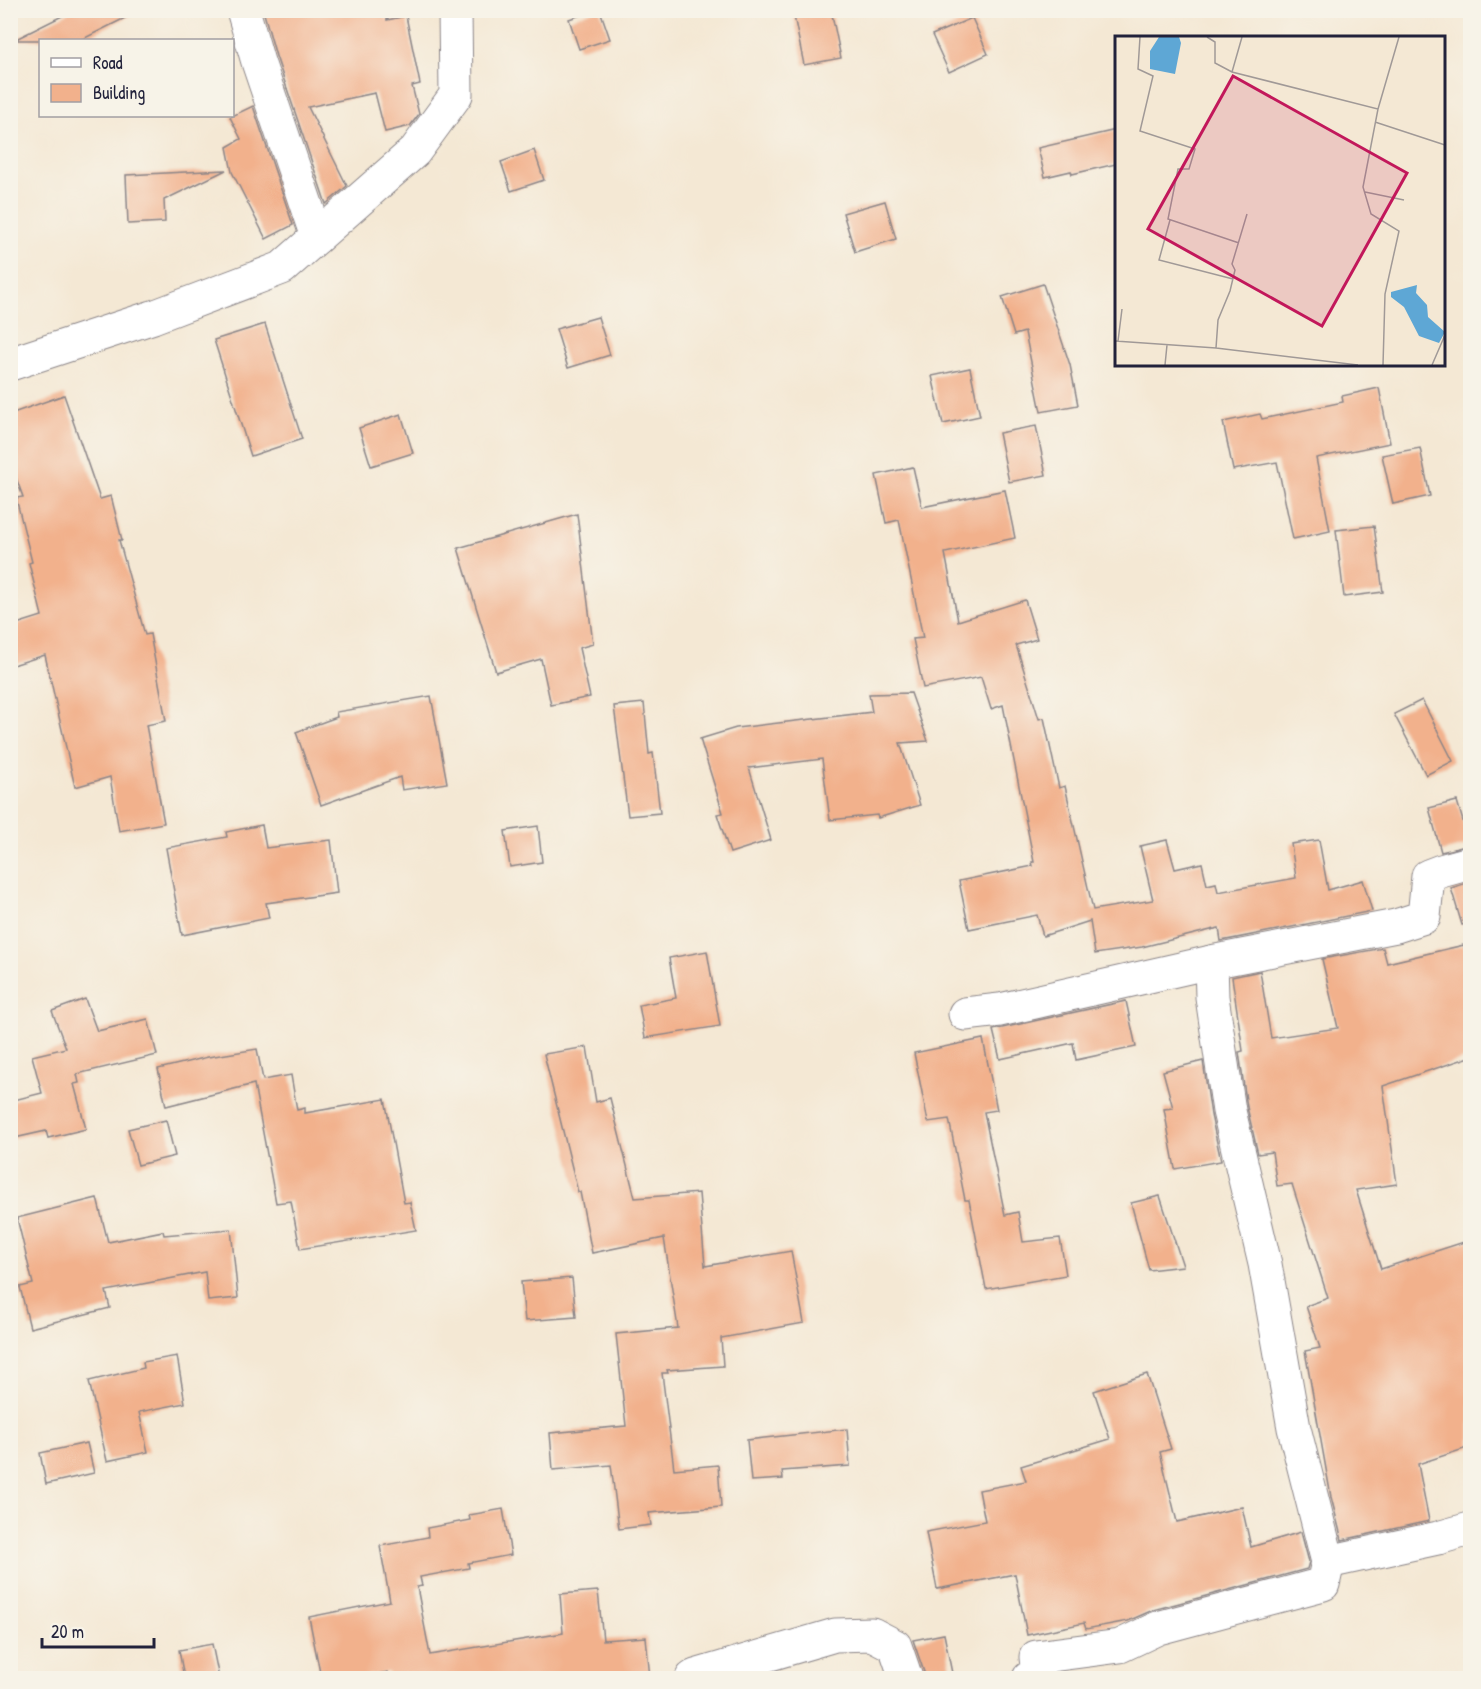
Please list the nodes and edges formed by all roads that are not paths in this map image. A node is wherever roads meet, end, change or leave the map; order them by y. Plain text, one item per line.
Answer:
1 (243, 10) edge
2 (455, 10) edge
3 (317, 237) junction
4 (10, 364) edge
5 (1470, 863) edge
6 (1211, 962) junction
7 (964, 1014) dead end
8 (1470, 1529) edge
9 (1328, 1562) junction
10 (692, 1678) edge
11 (906, 1678) edge
12 (1029, 1678) edge

1 - 3 street
2 - 3 street
3 - 4 street
5 - 6 street
6 - 7 street
6 - 9 street
8 - 9 street
9 - 12 street
10 - 11 street

